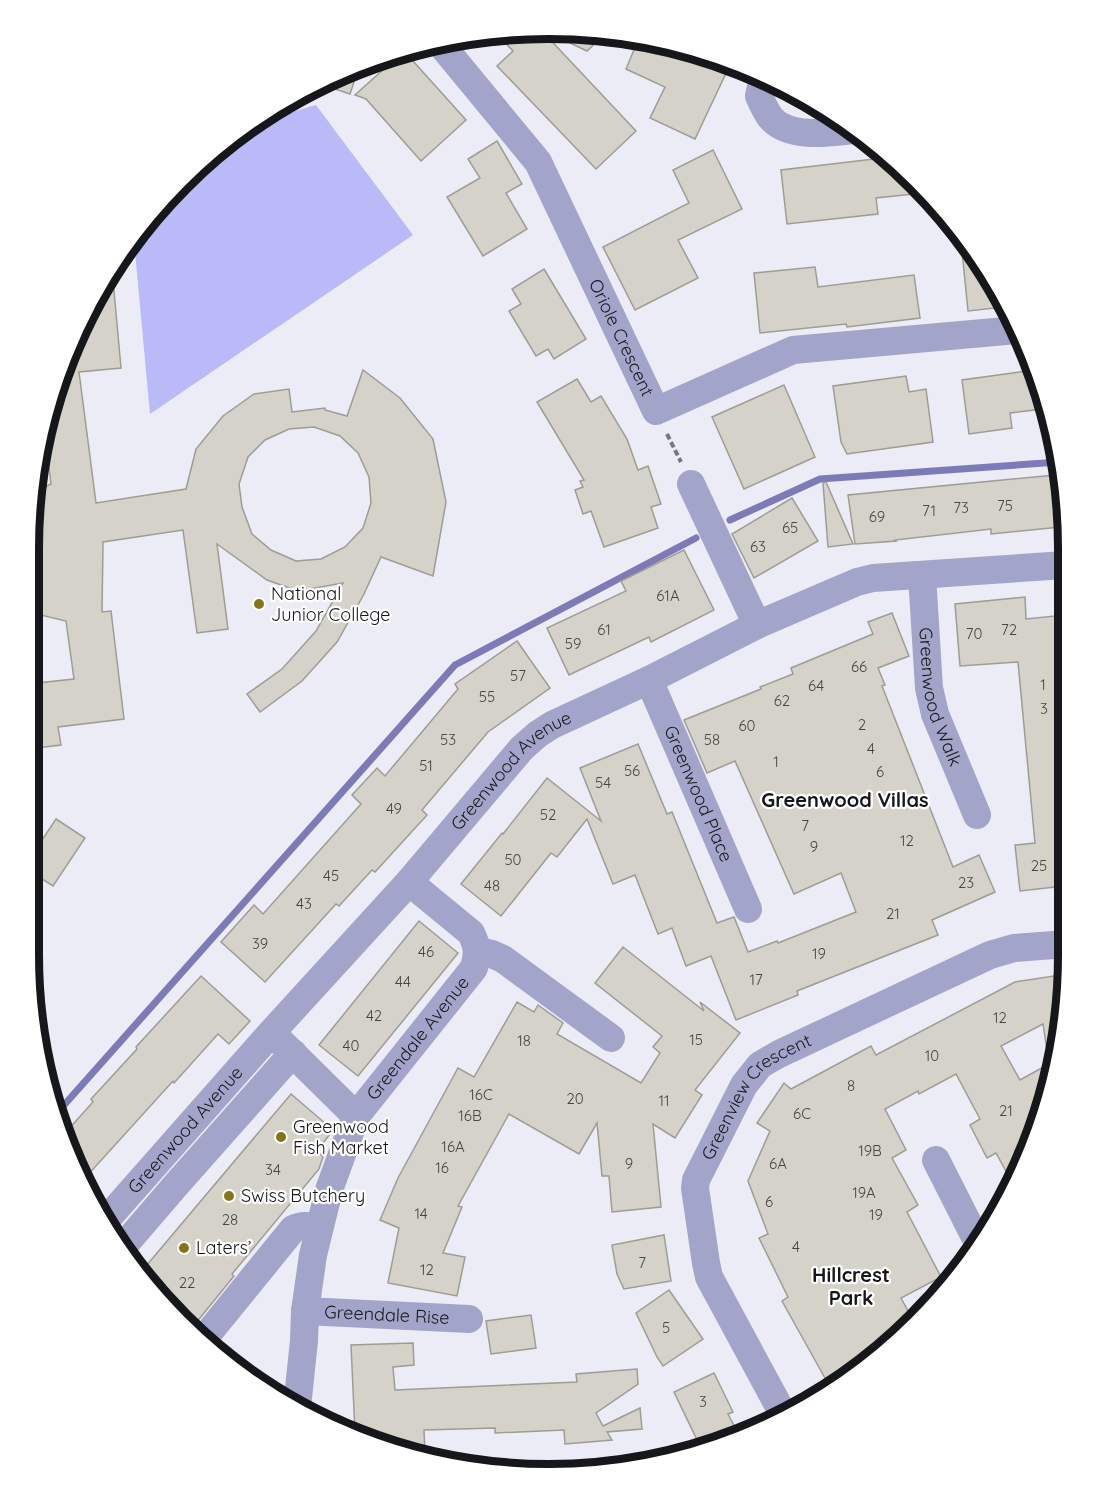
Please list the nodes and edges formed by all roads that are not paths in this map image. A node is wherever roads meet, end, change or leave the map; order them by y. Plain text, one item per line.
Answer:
1 (453, 48) edge
2 (761, 86) edge
3 (841, 132) edge
4 (1009, 331) edge
5 (691, 484) road end
6 (1058, 565) edge
7 (922, 575) junction
8 (757, 625) junction
9 (649, 680) junction
10 (977, 815) dead end
11 (409, 882) junction
12 (748, 909) dead end
13 (1058, 945) edge
14 (478, 951) junction
15 (271, 1033) junction
16 (610, 1038) dead end
17 (292, 1053) junction
18 (356, 1116) junction
19 (936, 1160) dead end
20 (111, 1215) edge
21 (319, 1229) junction
22 (974, 1235) edge
23 (128, 1242) edge
24 (305, 1311) junction
25 (469, 1319) dead end
26 (208, 1333) edge
27 (298, 1398) edge
28 (780, 1408) edge

1 - 4 street, Oriole Crescent
2 - 3 street
5 - 8 street
6 - 7 street, Greenwood Avenue
7 - 8 street, Greenwood Avenue
7 - 10 street, Greenwood Walk
8 - 9 street, Greenwood Avenue
9 - 11 street, Greenwood Avenue
9 - 12 street, Greenwood Place
11 - 14 street
11 - 15 street, Greenwood Avenue
13 - 28 street, Greenview Crescent
14 - 16 street
14 - 18 street, Greendale Avenue
15 - 17 street, Greendale Avenue
15 - 20 street, Greenwood Avenue
17 - 18 street, Greendale Avenue
17 - 23 street, Greenwood Avenue
18 - 21 street, Greendale Avenue
19 - 22 street
21 - 24 street, Greendale Avenue
21 - 26 street
24 - 25 street, Greendale Rise
24 - 27 street, Greendale Avenue

